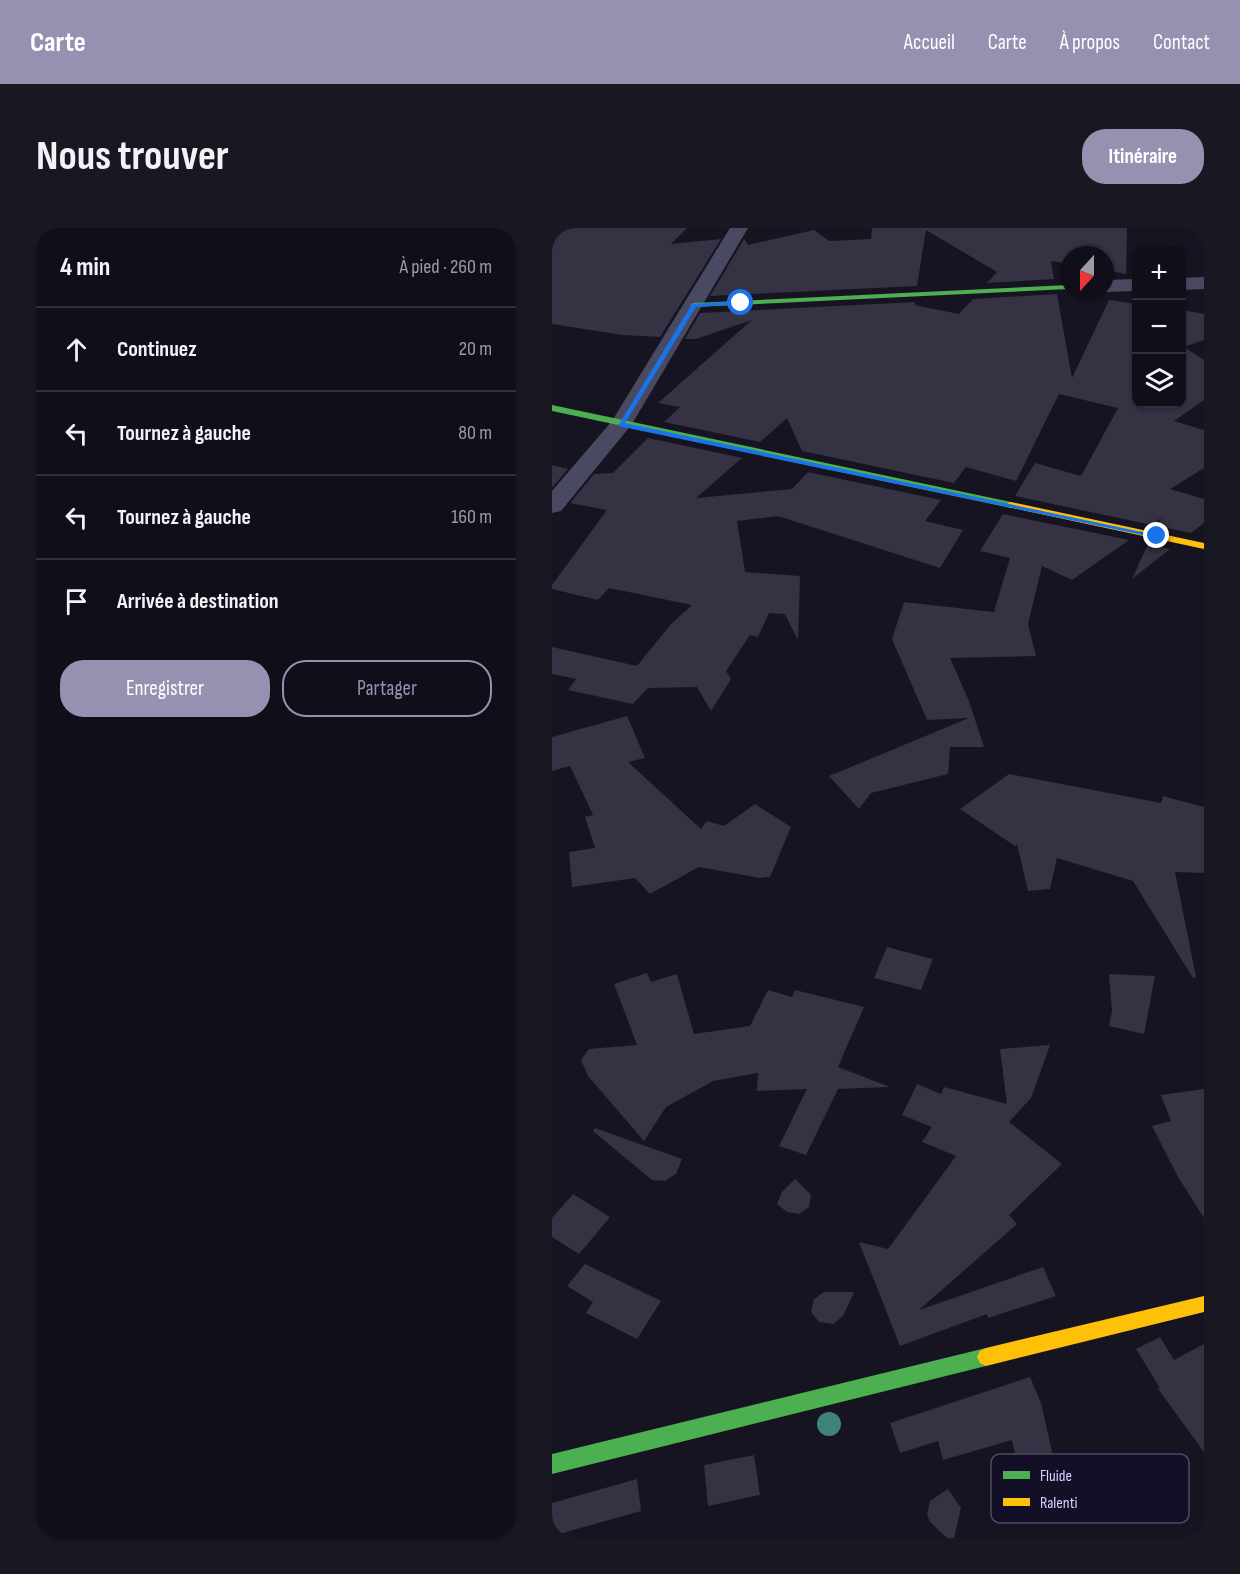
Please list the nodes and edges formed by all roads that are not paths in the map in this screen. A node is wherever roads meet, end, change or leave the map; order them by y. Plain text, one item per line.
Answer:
1 (739, 228) edge
2 (1186, 284) edge
3 (1204, 284) edge
4 (1132, 285) edge
5 (1114, 286) edge
6 (1060, 287) edge
7 (694, 305) junction
8 (552, 408) edge
9 (621, 424) junction
10 (552, 506) edge
11 (1204, 546) edge
12 (1204, 1304) edge
13 (552, 1464) edge

1 - 7 street
2 - 3 street
4 - 5 street
6 - 7 street
7 - 9 street
8 - 9 street
9 - 10 street
9 - 11 street
12 - 13 street

